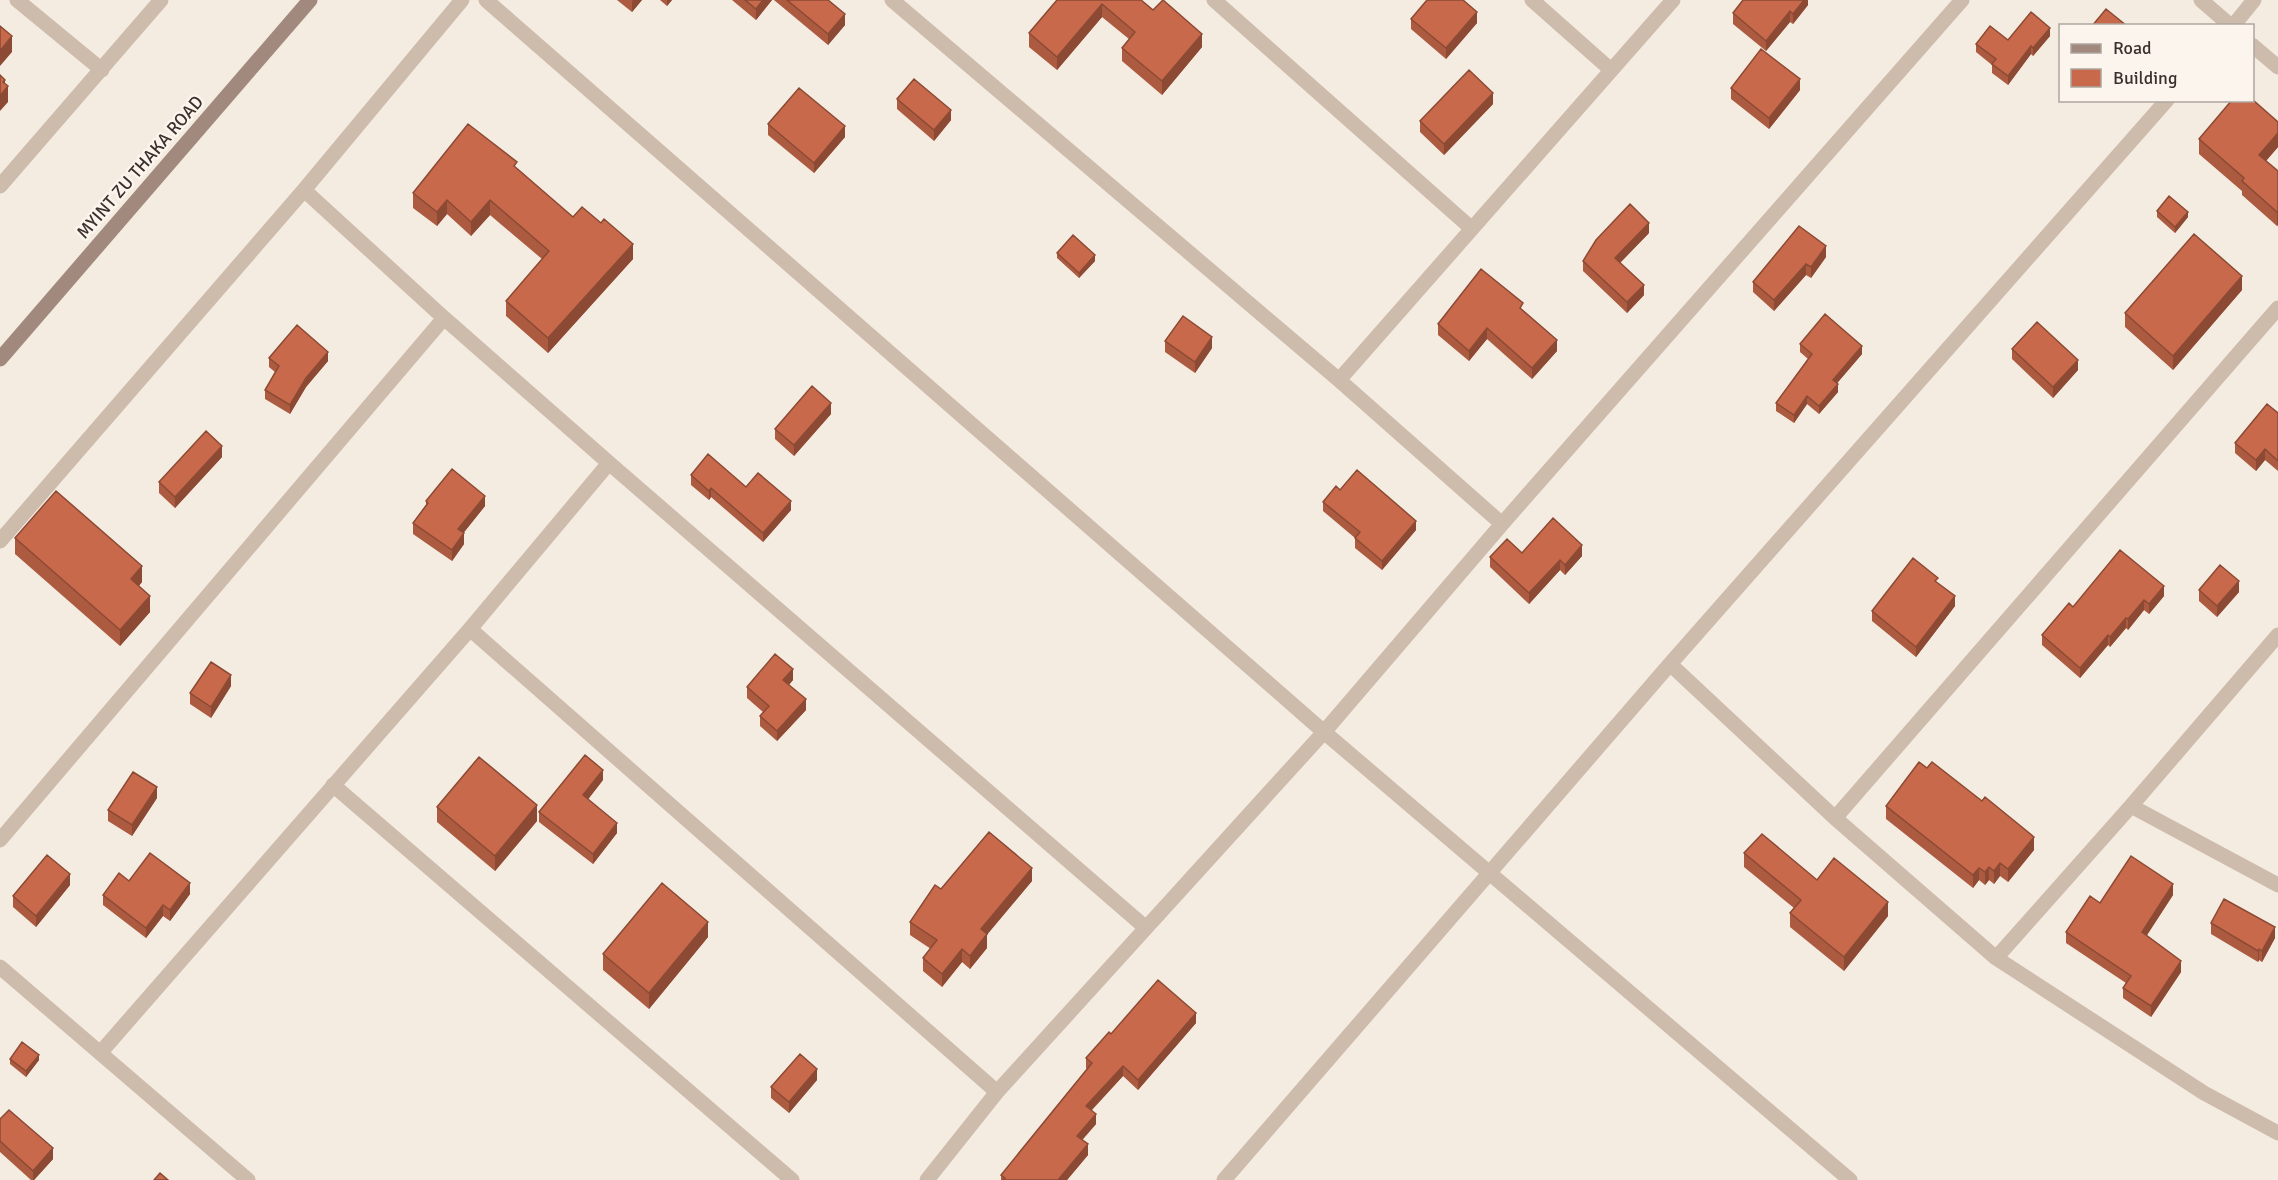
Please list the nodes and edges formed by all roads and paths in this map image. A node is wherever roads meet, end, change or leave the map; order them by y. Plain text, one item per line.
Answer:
1 (17, 0) edge
2 (160, 0) edge
3 (310, 0) edge
4 (462, 0) edge
5 (486, 0) edge
6 (892, 0) edge
7 (1214, 0) edge
8 (1532, 0) edge
9 (1672, 0) edge
10 (1962, 0) edge
11 (2201, 0) edge
12 (2254, 0) edge
13 (2230, 24) edge
14 (2234, 24) edge
15 (2254, 46) edge
16 (2278, 67) edge
17 (102, 70) junction
18 (1611, 70) junction
19 (2165, 102) edge
20 (0, 186) edge
21 (304, 190) junction
22 (1471, 228) junction
23 (2278, 308) edge
24 (444, 318) junction
25 (0, 359) edge
26 (1339, 380) junction
27 (609, 463) junction
28 (1502, 524) junction
29 (0, 541) edge
30 (470, 629) junction
31 (2278, 635) edge
32 (1670, 664) junction
33 (1324, 732) junction
34 (333, 785) junction
35 (2131, 806) junction
36 (1835, 818) junction
37 (0, 840) edge
38 (1489, 874) junction
39 (2278, 885) edge
40 (1146, 928) junction
41 (1996, 958) junction
42 (0, 967) edge
43 (101, 1052) junction
44 (997, 1092) junction
45 (2278, 1133) edge
46 (248, 1180) edge
47 (792, 1180) edge
48 (927, 1180) edge
49 (1224, 1180) edge
50 (1850, 1180) edge

1 - 17 street
2 - 17 street
3 - 25 street, MYINT ZU THAKA ROAD
4 - 21 street
5 - 33 street
6 - 26 street
7 - 22 street
8 - 18 street
9 - 18 street
10 - 28 street
11 - 13 street
12 - 14 street
15 - 16 street
17 - 20 street
18 - 22 street
19 - 32 street
21 - 24 street
21 - 29 street
22 - 26 street
23 - 36 street
24 - 27 street
24 - 37 street
26 - 28 street
27 - 30 street
27 - 40 street
28 - 33 street
30 - 34 street
30 - 44 street
31 - 35 street
32 - 36 street
32 - 38 street
33 - 38 street
33 - 40 street
34 - 43 street
34 - 47 street
35 - 39 street
35 - 41 street
36 - 41 street
38 - 49 street
38 - 50 street
40 - 44 street
41 - 45 street
42 - 43 street
43 - 46 street
44 - 48 street

